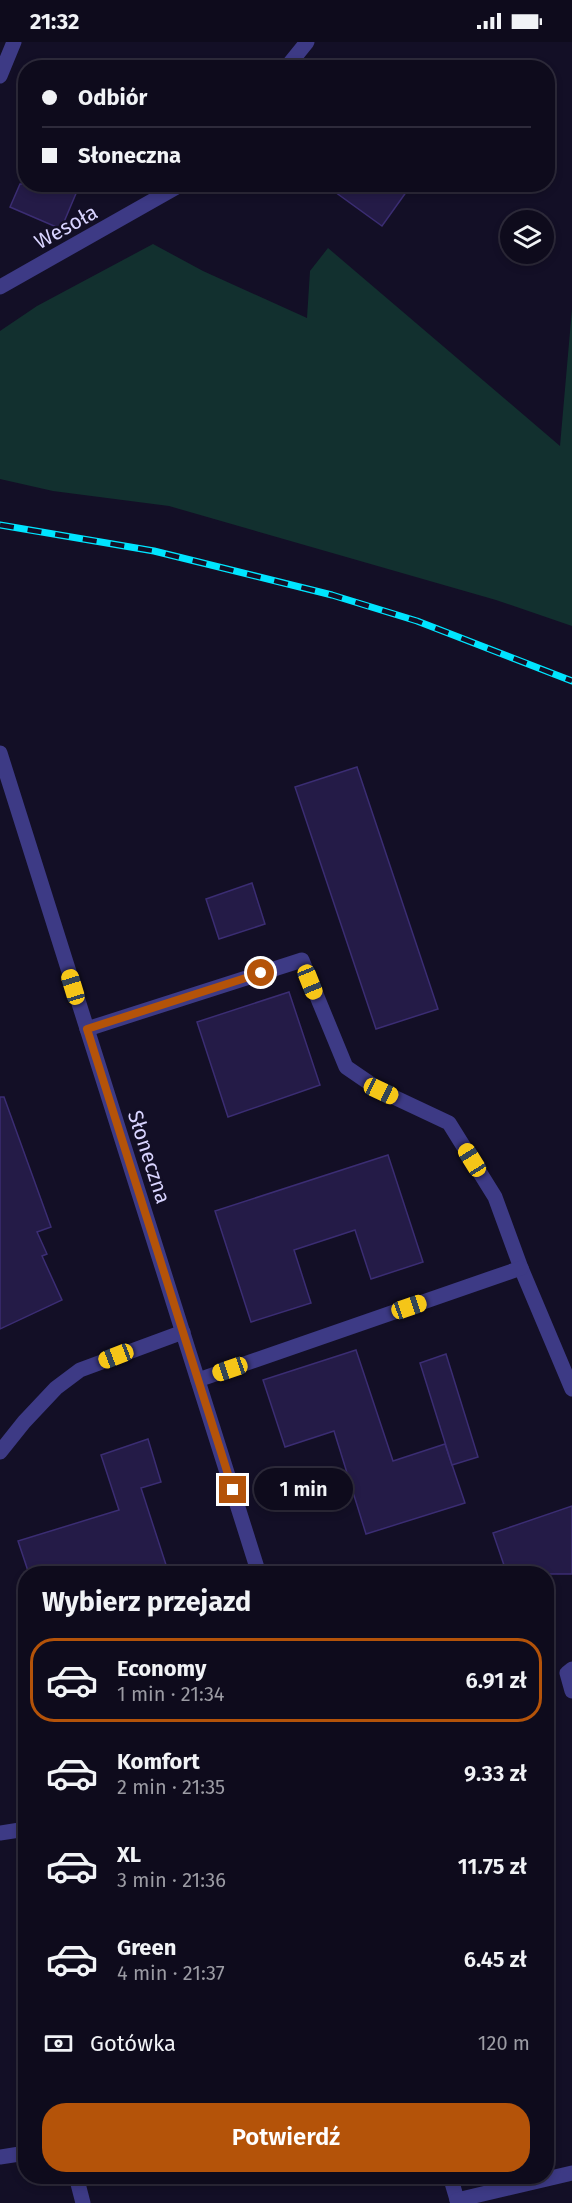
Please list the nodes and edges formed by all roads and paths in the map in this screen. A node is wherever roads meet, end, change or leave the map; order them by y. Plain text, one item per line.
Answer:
1 (14, 42) edge
2 (307, 42) edge
3 (292, 60) edge
4 (0, 76) edge
5 (168, 192) edge
6 (0, 287) edge
7 (0, 753) edge
8 (87, 1029) junction
9 (522, 1268) junction
10 (183, 1332) junction
11 (198, 1380) junction
12 (572, 1389) edge
13 (0, 1452) edge
14 (256, 1566) edge
15 (572, 1669) edge
16 (572, 1691) edge
17 (18, 1830) edge
18 (0, 1833) edge
19 (18, 2154) edge
20 (0, 2157) edge
21 (572, 2173) edge
22 (554, 2178) edge
23 (78, 2184) edge
24 (452, 2184) edge
25 (529, 2184) edge
26 (458, 2202) edge
27 (83, 2203) edge

1 - 4 street
2 - 3 street
5 - 6 street, Wesoła
7 - 8 street, Słoneczna
8 - 9 street
8 - 10 street, Słoneczna
9 - 11 street
9 - 12 street
10 - 11 street, Słoneczna
10 - 13 street
11 - 14 street, Słoneczna
15 - 16 street
17 - 18 street
19 - 20 street
21 - 22 street
23 - 27 street
24 - 26 street
25 - 26 street

